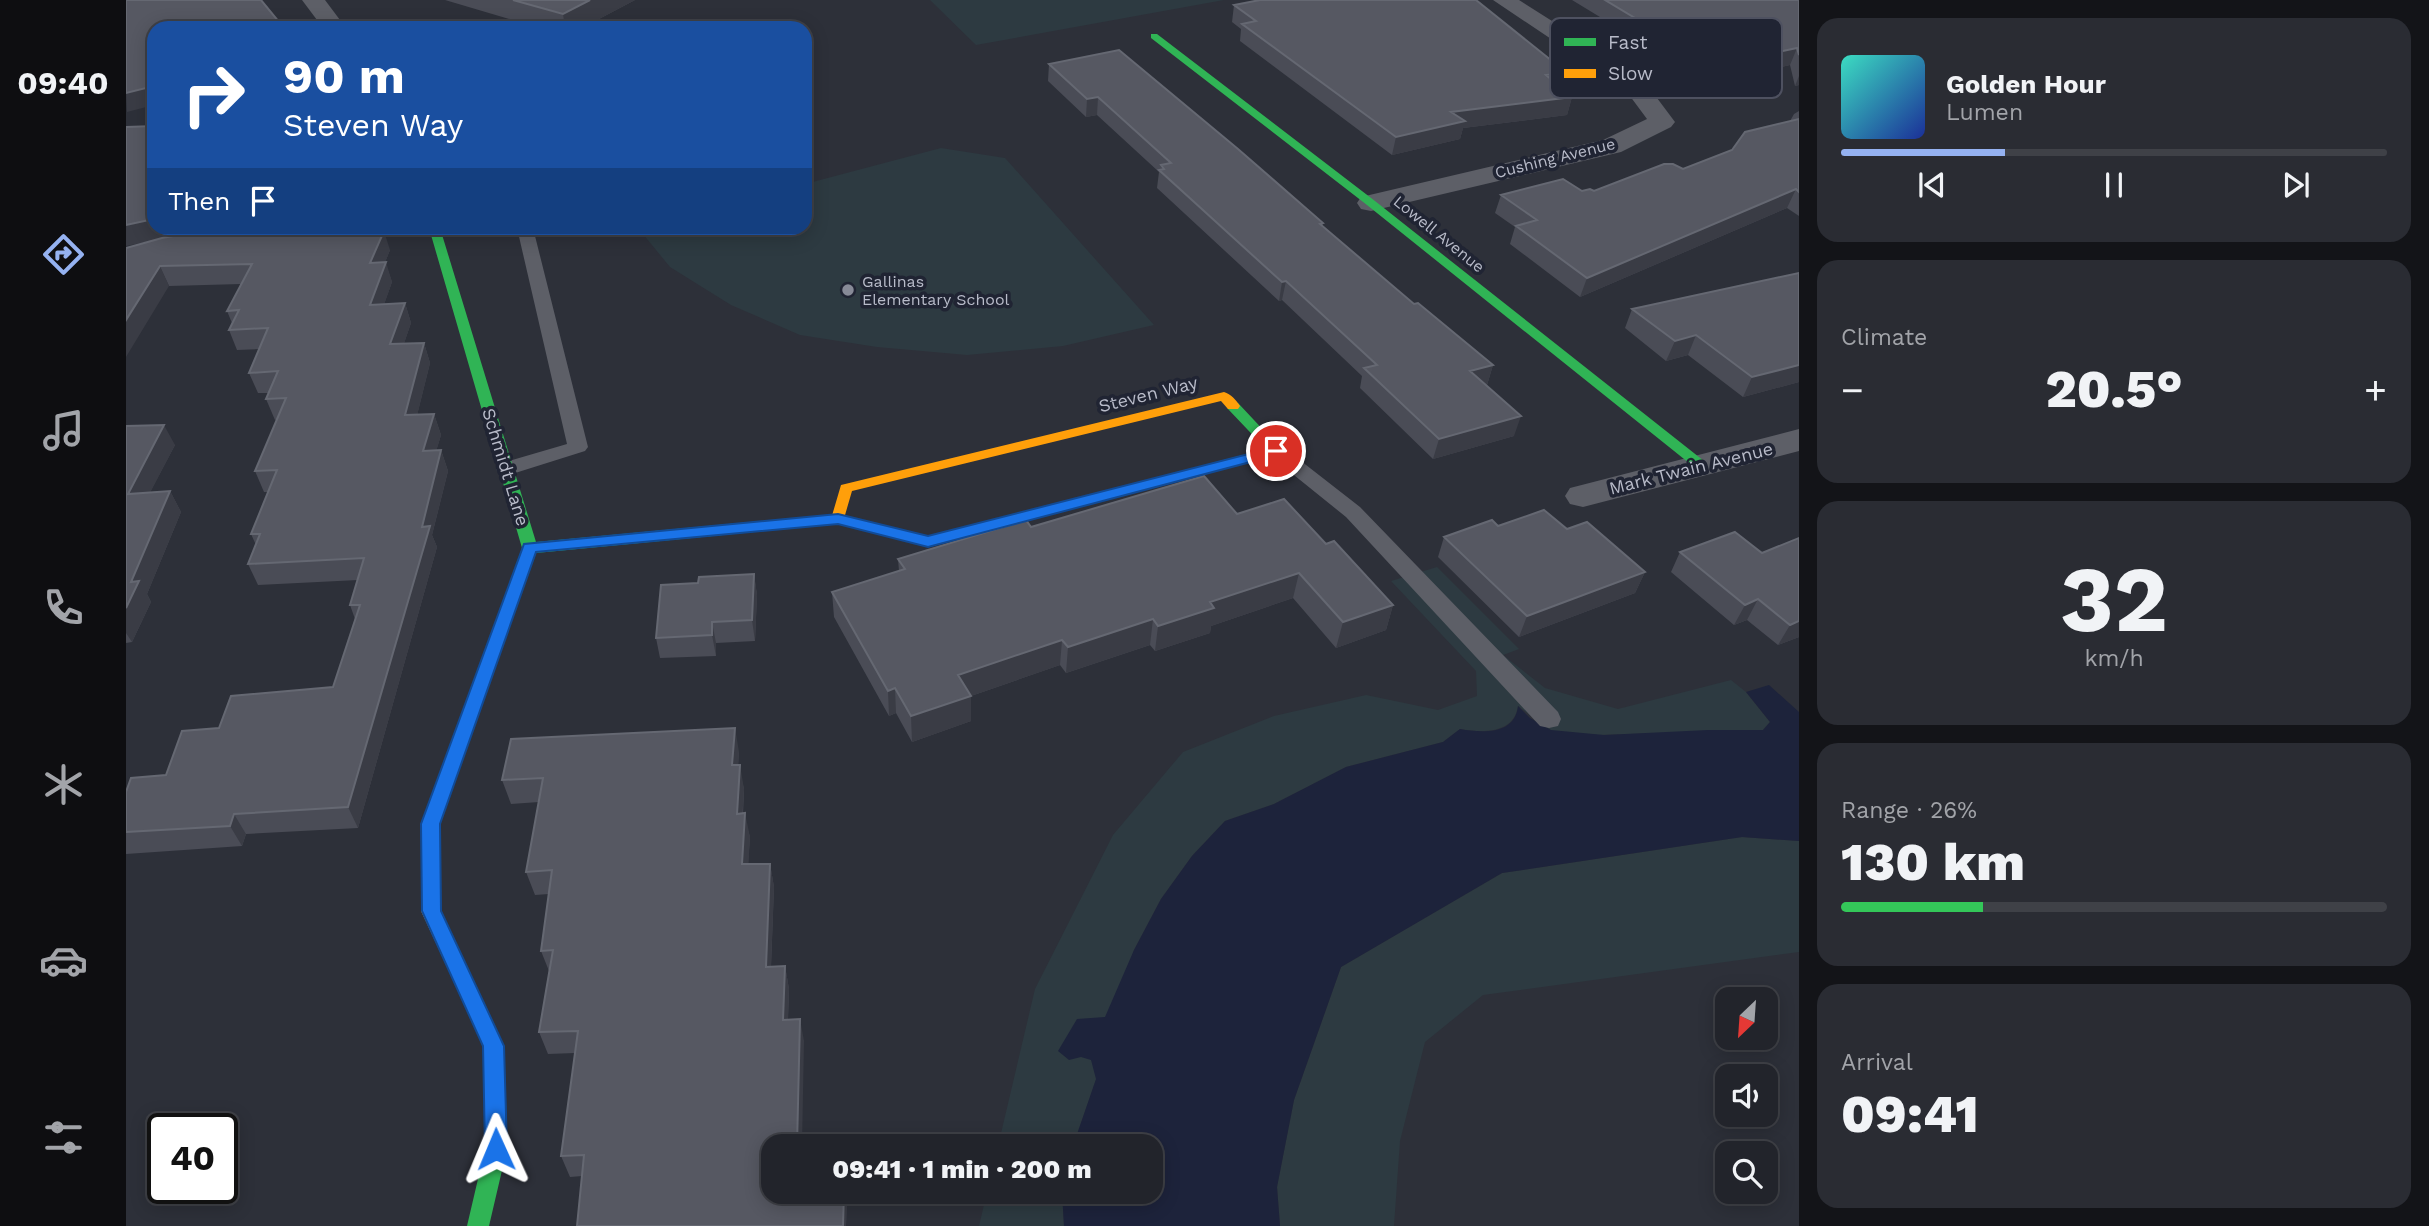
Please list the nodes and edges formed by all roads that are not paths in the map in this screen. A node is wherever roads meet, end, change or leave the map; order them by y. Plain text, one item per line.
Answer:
1 (313, 0) edge
2 (1504, 0) edge
3 (330, 21) edge
4 (1550, 30) edge
5 (1154, 36) dead end
6 (1644, 98) edge
7 (1371, 203) junction
8 (436, 235) edge
9 (526, 235) edge
10 (1799, 440) edge
11 (1276, 451) junction
12 (1699, 464) junction
13 (506, 468) junction
14 (1583, 496) dead end
15 (838, 519) junction
16 (530, 548) junction
17 (1549, 719) dead end
18 (478, 1226) edge

1 - 3 street
2 - 4 street, Cushing Avenue
5 - 7 street, Lowell Avenue
6 - 7 street, Cushing Avenue
7 - 12 street, Lowell Avenue
8 - 13 street, Schmidt Lane
9 - 13 lane
10 - 12 street, Mark Twain Avenue
11 - 15 street
11 - 15 street, Steven Way
11 - 17 lane
12 - 14 street, Mark Twain Avenue
13 - 16 street, Schmidt Lane
15 - 16 street
16 - 18 street, Schmidt Lane

